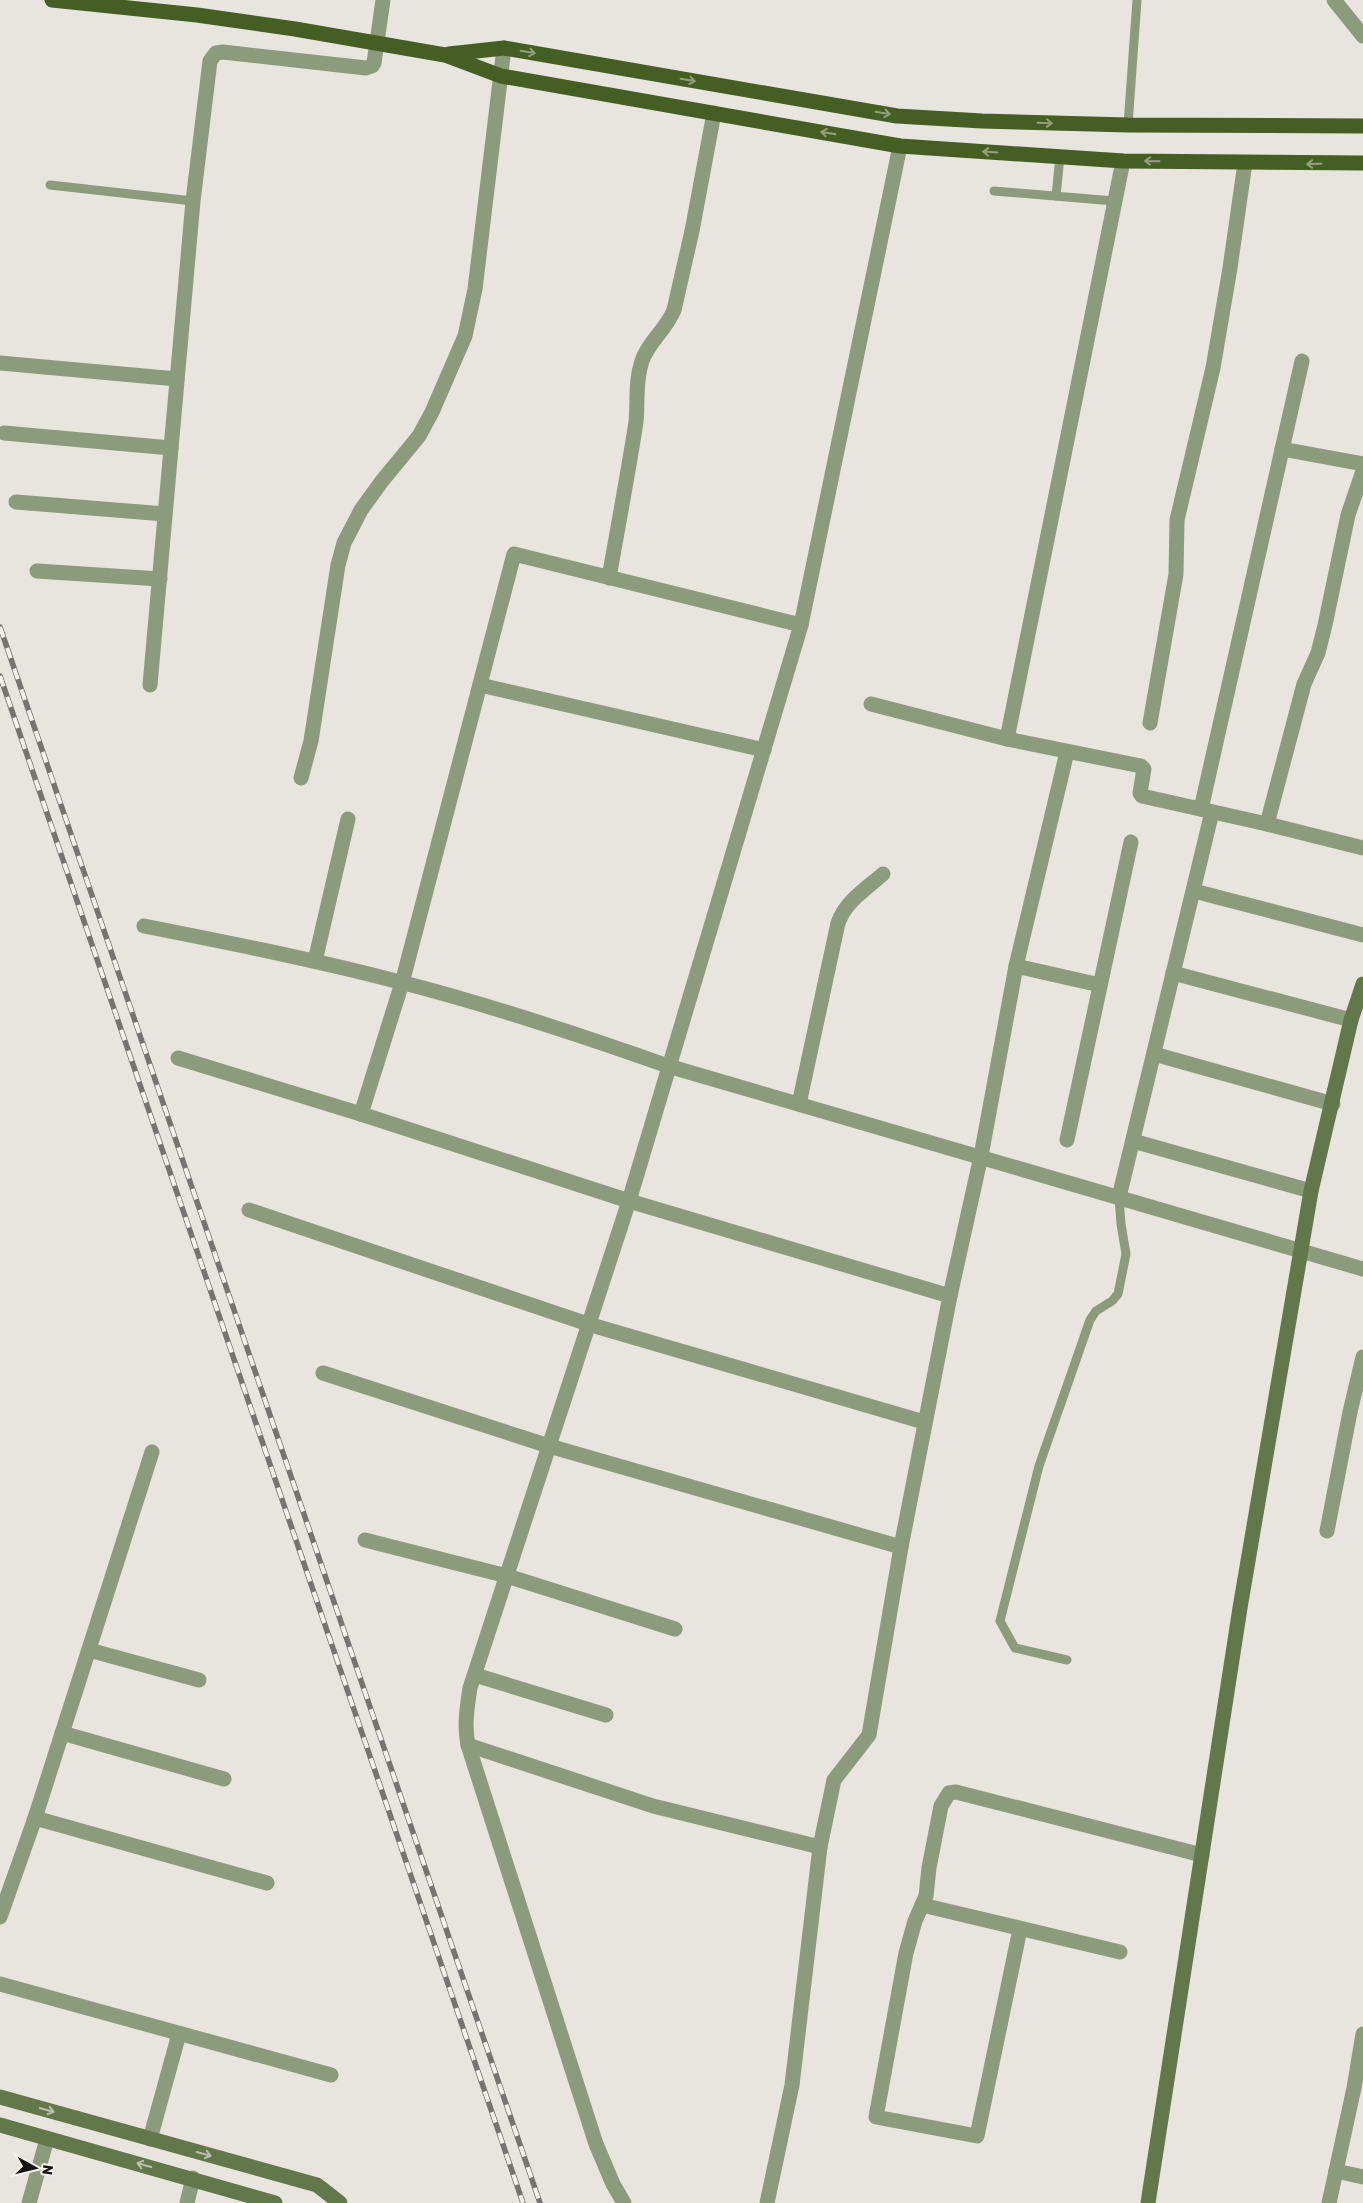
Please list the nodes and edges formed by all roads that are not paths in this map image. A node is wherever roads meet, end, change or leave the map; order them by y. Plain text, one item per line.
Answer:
1 (52, 0) edge
2 (383, 0) edge
3 (1137, 0) edge
4 (1334, 0) edge
5 (1363, 36) edge
6 (377, 43) junction
7 (504, 48) junction
8 (445, 55) junction
9 (501, 76) junction
10 (714, 113) junction
11 (1128, 125) junction
12 (1363, 126) edge
13 (900, 146) junction
14 (1060, 156) junction
15 (1123, 161) junction
16 (1245, 163) junction
17 (1363, 163) edge
18 (50, 185) dead end
19 (994, 191) dead end
20 (1056, 196) junction
21 (193, 201) junction
22 (1114, 201) junction
23 (1302, 361) dead end
24 (0, 363) edge
25 (177, 379) junction
26 (4, 433) dead end
27 (171, 448) junction
28 (1282, 449) junction
29 (1363, 464) edge
30 (1363, 471) edge
31 (16, 502) dead end
32 (165, 514) junction
33 (38, 571) dead end
34 (609, 578) junction
35 (160, 579) junction
36 (801, 625) junction
37 (150, 685) dead end
38 (480, 685) junction
39 (870, 704) dead end
40 (1150, 723) dead end
41 (1007, 739) junction
42 (764, 750) junction
43 (1067, 752) junction
44 (301, 778) dead end
45 (1207, 810) junction
46 (348, 819) dead end
47 (1266, 824) junction
48 (1130, 842) dead end
49 (1363, 848) edge
50 (883, 874) dead end
51 (1194, 891) junction
52 (144, 926) dead end
53 (1363, 936) edge
54 (314, 961) junction
55 (1016, 966) junction
56 (1173, 973) junction
57 (402, 982) junction
58 (1363, 984) edge
59 (1100, 985) junction
60 (1351, 1020) junction
61 (1154, 1054) junction
62 (178, 1058) dead end
63 (668, 1066) junction
64 (799, 1104) junction
65 (1333, 1104) junction
66 (361, 1114) junction
67 (1067, 1140) dead end
68 (1133, 1141) junction
69 (981, 1156) junction
70 (1311, 1192) junction
71 (1119, 1196) junction
72 (630, 1201) junction
73 (249, 1210) dead end
74 (1301, 1250) junction
75 (1363, 1269) edge
76 (950, 1296) junction
77 (588, 1324) junction
78 (1363, 1357) edge
79 (322, 1373) dead end
80 (924, 1422) junction
81 (549, 1446) junction
82 (152, 1452) dead end
83 (1327, 1531) dead end
84 (365, 1540) dead end
85 (901, 1547) junction
86 (507, 1576) junction
87 (675, 1629) dead end
88 (89, 1650) junction
89 (1067, 1660) dead end
90 (475, 1675) junction
91 (199, 1680) dead end
92 (606, 1715) dead end
93 (62, 1733) junction
94 (468, 1745) junction
95 (224, 1779) dead end
96 (35, 1818) junction
97 (820, 1847) junction
98 (1202, 1856) junction
99 (267, 1883) dead end
100 (922, 1906) junction
101 (0, 1917) edge
102 (1020, 1929) junction
103 (1120, 1952) dead end
104 (0, 1984) edge
105 (179, 2034) junction
106 (1363, 2034) edge
107 (331, 2076) dead end
108 (0, 2097) edge
109 (0, 2125) edge
110 (47, 2139) junction
111 (150, 2139) junction
112 (1336, 2171) junction
113 (1363, 2177) edge
114 (193, 2178) junction
115 (29, 2203) edge
116 (187, 2203) edge
117 (275, 2203) edge
118 (340, 2203) edge
119 (624, 2203) edge
120 (767, 2203) edge
121 (1148, 2203) edge
122 (1329, 2203) edge

1 - 6 main road
2 - 6 street
3 - 11 lane
4 - 5 street
6 - 8 main road
6 - 21 street
7 - 8 main road
7 - 9 street
7 -> 11 main road
8 - 9 main road
9 - 10 main road
9 - 44 street
13 -> 10 main road
10 - 34 street
11 - 12 main road
14 -> 13 main road
13 - 36 street
14 - 15 main road
14 - 20 lane
16 -> 15 main road
15 - 22 street
17 -> 16 main road
16 - 40 street
18 - 21 lane
19 - 20 lane
20 - 22 lane
21 - 25 street
22 - 41 street
23 - 28 street
24 - 25 street
25 - 27 street
26 - 27 street
27 - 32 street
28 - 29 street
28 - 45 street
30 - 47 street
31 - 32 street
32 - 35 street
33 - 35 street
34 - 36 street
34 - 38 street
35 - 37 street
36 - 42 street
38 - 42 street
38 - 57 street
39 - 41 street
41 - 43 street
42 - 63 street
43 - 45 street
43 - 55 street
45 - 47 street
45 - 51 street
46 - 54 street
47 - 49 street
48 - 59 street
50 - 64 street
51 - 53 street
51 - 56 street
52 - 54 street
54 - 57 street
55 - 59 street
55 - 69 street
56 - 60 street
56 - 61 street
57 - 63 street
57 - 66 street
58 - 60 street
59 - 67 street
60 - 65 street
61 - 65 street
61 - 68 street
62 - 66 street
63 - 64 street
63 - 72 street
64 - 69 street
65 - 70 street
66 - 72 street
68 - 70 street
68 - 71 street
69 - 71 street
69 - 76 street
70 - 74 street
71 - 74 street
71 - 89 lane
72 - 76 street
72 - 77 street
73 - 77 street
74 - 75 street
74 - 98 street
76 - 80 street
77 - 80 street
77 - 81 street
78 - 83 street
79 - 81 street
80 - 85 street
81 - 85 street
81 - 86 street
82 - 88 street
84 - 86 street
85 - 97 street
86 - 87 street
86 - 90 street
88 - 91 street
88 - 93 street
90 - 92 street
90 - 94 street
93 - 95 street
93 - 96 street
94 - 97 street
94 - 119 street
96 - 99 street
96 - 101 street
97 - 120 street
98 - 100 street
98 - 121 street
100 - 102 street
100 - 102 street
102 - 103 street
104 - 105 street
105 - 107 street
105 - 111 street
106 - 112 street
108 -> 111 street
109 - 110 street
114 -> 110 street
110 - 115 street
111 -> 118 street
112 - 113 street
112 - 122 street
114 - 116 street
114 - 117 street

